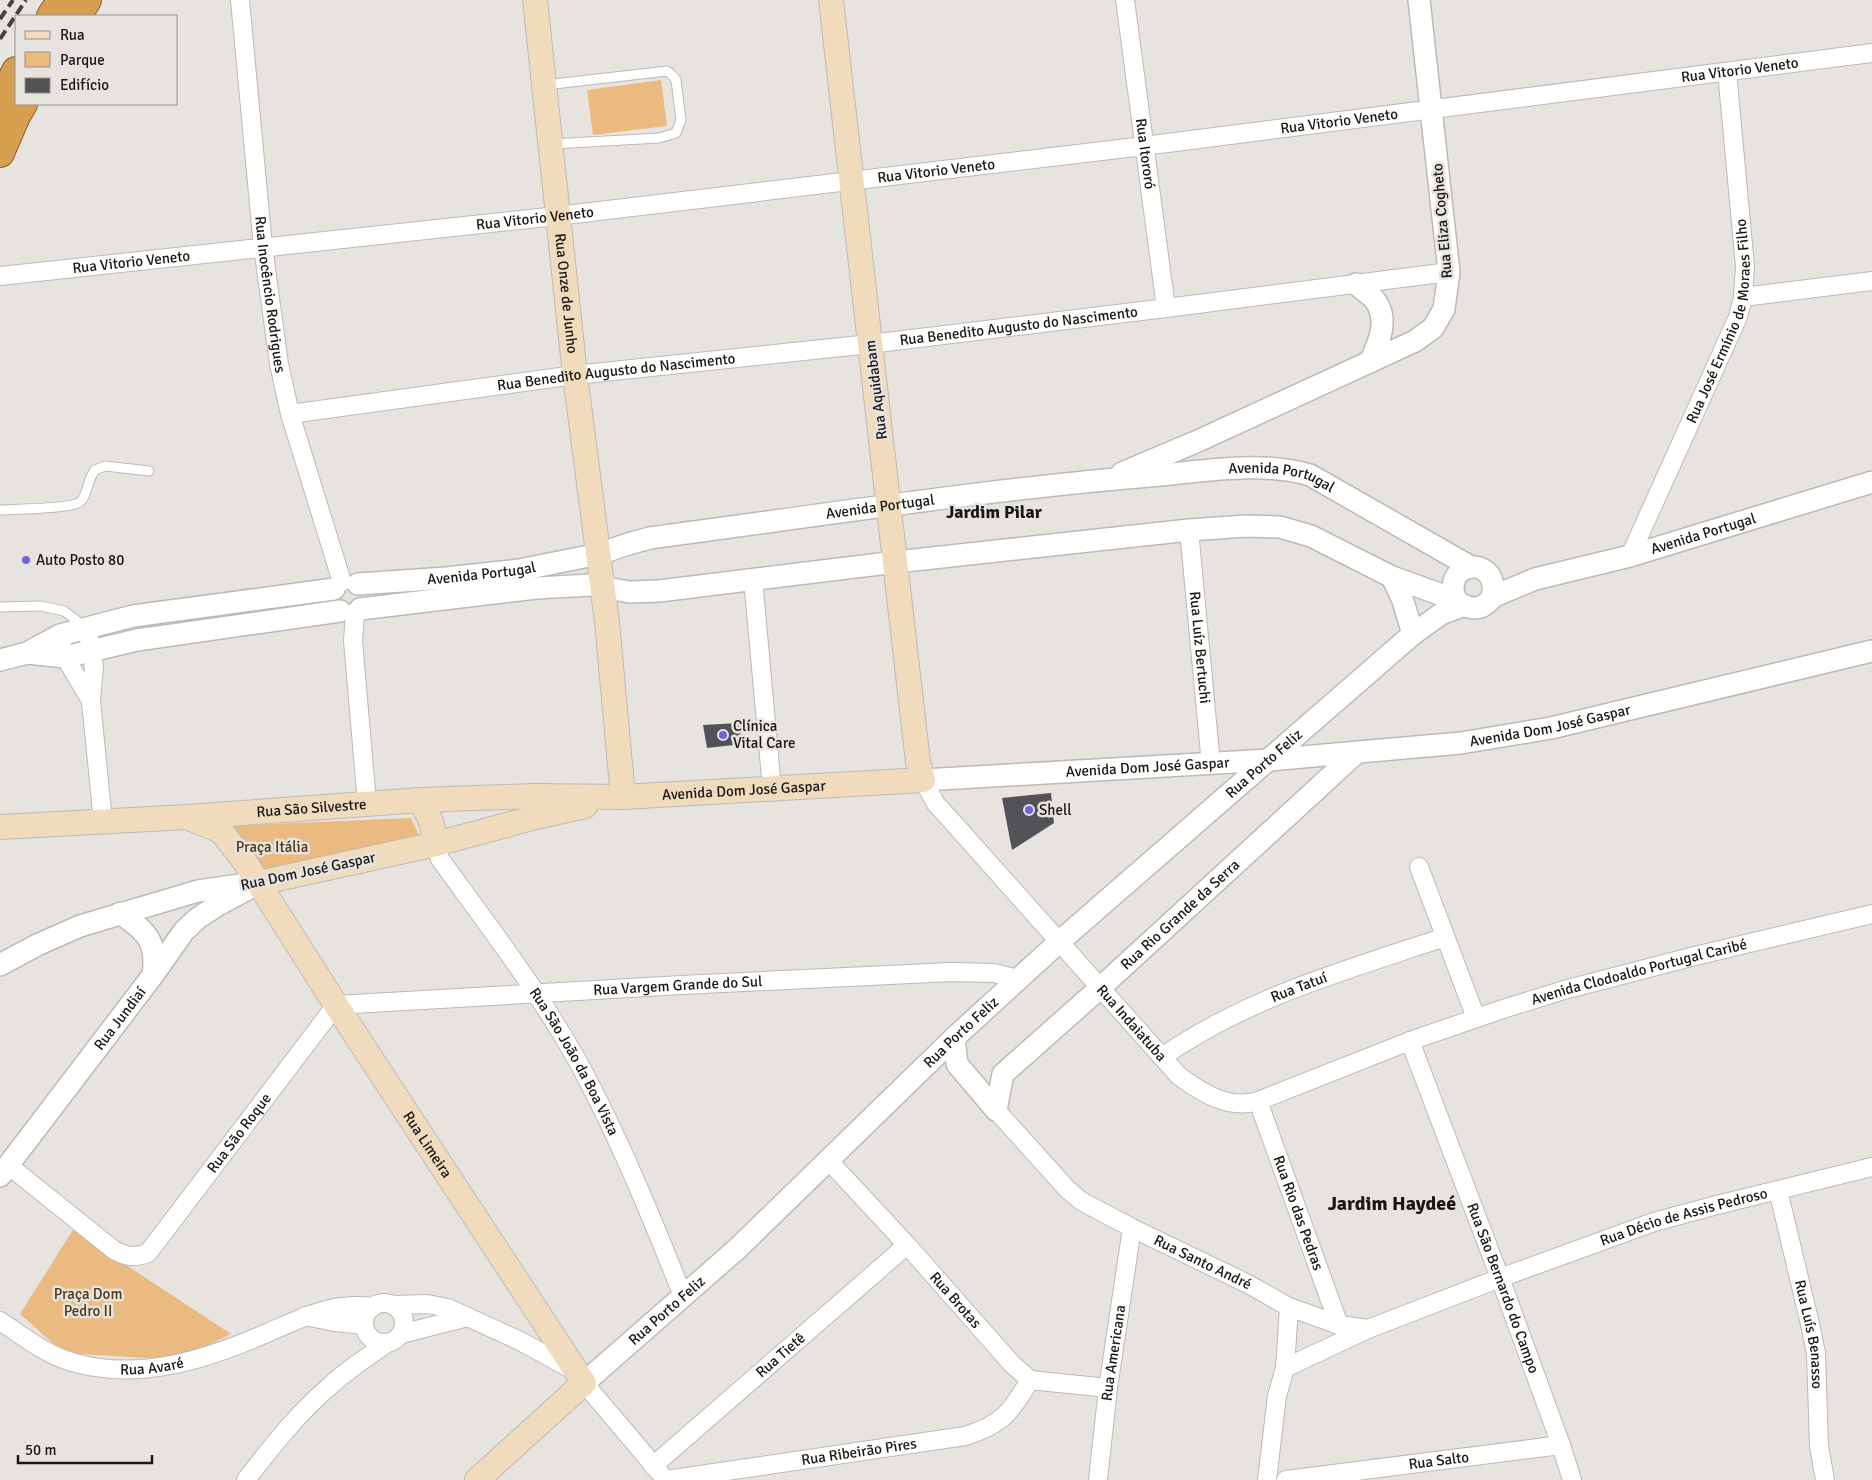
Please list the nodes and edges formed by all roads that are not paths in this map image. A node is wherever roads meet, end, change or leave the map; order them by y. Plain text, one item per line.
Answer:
1 (62, 0) edge
2 (87, 0) edge
3 (240, 0) edge
4 (535, 0) edge
5 (831, 0) edge
6 (1125, 0) edge
7 (1419, 0) edge
8 (52, 15) edge
9 (78, 15) edge
10 (1872, 54) edge
11 (1727, 72) junction
12 (15, 73) edge
13 (544, 85) junction
14 (0, 103) edge
15 (22, 105) edge
16 (1432, 109) junction
17 (550, 144) junction
18 (1144, 146) junction
19 (0, 153) edge
20 (850, 180) junction
21 (556, 216) junction
22 (263, 247) junction
23 (1449, 272) junction
24 (0, 276) edge
25 (1872, 281) edge
26 (1356, 284) junction
27 (1743, 296) junction
28 (1166, 308) junction
29 (870, 344) junction
30 (1370, 362) junction
31 (575, 376) junction
32 (290, 414) junction
33 (1198, 441) junction
34 (149, 471) dead end
35 (1191, 473) junction
36 (1106, 480) junction
37 (1872, 482) edge
38 (890, 506) junction
39 (0, 510) edge
40 (1189, 530) junction
41 (599, 554) junction
42 (1630, 556) junction
43 (896, 562) junction
44 (1479, 570) junction
45 (1392, 577) junction
46 (753, 579) junction
47 (1535, 580) junction
48 (345, 585) junction
49 (603, 586) junction
50 (1492, 597) junction
51 (1459, 603) junction
52 (0, 607) edge
53 (350, 611) junction
54 (86, 628) junction
55 (1413, 634) junction
56 (60, 635) junction
57 (92, 651) junction
58 (1872, 652) edge
59 (26, 653) junction
60 (65, 657) junction
61 (0, 660) edge
62 (91, 701) junction
63 (1355, 754) junction
64 (1269, 760) junction
65 (1211, 764) junction
66 (923, 780) junction
67 (772, 789) junction
68 (623, 797) junction
69 (420, 800) junction
70 (367, 803) junction
71 (103, 822) junction
72 (227, 822) junction
73 (0, 828) edge
74 (436, 844) junction
75 (1419, 867) dead end
76 (259, 883) junction
77 (120, 913) junction
78 (1872, 914) edge
79 (1445, 937) junction
80 (1059, 942) junction
81 (0, 965) edge
82 (153, 975) junction
83 (1018, 980) junction
84 (1100, 988) junction
85 (538, 994) junction
86 (336, 1005) junction
87 (1476, 1018) junction
88 (954, 1038) junction
89 (1410, 1041) junction
90 (1162, 1057) junction
91 (921, 1069) junction
92 (960, 1069) junction
93 (1003, 1074) junction
94 (1258, 1101) junction
95 (996, 1110) junction
96 (829, 1161) junction
97 (1872, 1167) edge
98 (4, 1170) edge
99 (1778, 1190) junction
100 (1132, 1228) junction
101 (907, 1245) junction
102 (1500, 1278) junction
103 (683, 1296) junction
104 (392, 1305) junction
105 (1289, 1306) junction
106 (373, 1307) junction
107 (305, 1316) junction
108 (468, 1317) junction
109 (0, 1321) edge
110 (1339, 1325) junction
111 (365, 1328) junction
112 (1368, 1329) junction
113 (394, 1339) junction
114 (355, 1366) junction
115 (1285, 1368) junction
116 (580, 1377) junction
117 (1030, 1380) junction
118 (1108, 1388) junction
119 (1561, 1445) junction
120 (264, 1456) junction
121 (653, 1466) junction
122 (246, 1480) edge
123 (260, 1480) edge
124 (477, 1480) edge
125 (666, 1480) edge
126 (1098, 1480) edge
127 (1267, 1480) edge
128 (1286, 1480) edge
129 (1572, 1480) edge
130 (1825, 1480) edge

1 - 8 highway
2 - 9 highway
3 - 22 street, Rua Inocêncio Rodrigues
4 - 13 main road, Rua Onze de Junho
5 - 20 main road, Rua Aquidabam
6 - 18 street, Rua Itororó
7 - 16 street, Rua Eliza Cogheto
10 - 11 street, Rua Vitorio Veneto
11 - 16 street, Rua Vitorio Veneto
11 - 27 street, Rua José Ermínio de Moraes Filho
12 - 14 highway
13 - 17 main road, Rua Onze de Junho
13 - 17 lane
15 - 19 highway
16 - 18 street, Rua Vitorio Veneto
16 - 23 street, Rua Eliza Cogheto
17 - 21 main road, Rua Onze de Junho
18 - 20 street, Rua Vitorio Veneto
18 - 28 street, Rua Itororó
20 - 21 street, Rua Vitorio Veneto
20 - 29 main road, Rua Aquidabam
21 - 22 street, Rua Vitorio Veneto
21 - 31 main road, Rua Onze de Junho
22 - 24 street, Rua Vitorio Veneto
22 - 32 street, Rua Inocêncio Rodrigues
23 - 26 street, Rua Benedito Augusto do Nascimento
23 - 30 street, Rua Eliza Cogheto
25 - 27 street
26 - 28 street, Rua Benedito Augusto do Nascimento
26 - 30 street
27 - 42 street, Rua José Ermínio de Moraes Filho
28 - 29 street, Rua Benedito Augusto do Nascimento
29 - 31 street, Rua Benedito Augusto do Nascimento
29 - 38 main road, Rua Aquidabam
30 - 33 street, Rua Eliza Cogheto
31 - 32 street, Rua Benedito Augusto do Nascimento
31 - 41 main road, Rua Onze de Junho
32 - 48 street, Rua Inocêncio Rodrigues
33 - 35 street
33 - 36 street, Rua Eliza Cogheto
34 - 39 lane
35 - 36 street, Avenida Portugal
35 - 44 street, Avenida Portugal
36 - 38 street, Avenida Portugal
37 - 42 street, Avenida Portugal
38 - 41 street, Avenida Portugal
38 - 43 main road, Rua Aquidabam
40 - 43 street, Avenida Portugal
40 - 45 street, Avenida Portugal
40 - 65 street, Rua Luíz Bertuchi
41 - 48 street, Avenida Portugal
41 - 49 main road, Rua Onze de Junho
42 - 47 street, Avenida Portugal
43 - 46 street, Avenida Portugal
43 - 66 main road, Rua Aquidabam
44 - 47 street, Avenida Portugal
44 - 50 street
44 - 51 street
45 - 51 street, Avenida Portugal
45 - 55 street
46 - 49 street, Avenida Portugal
46 - 67 street
47 - 50 street, Avenida Portugal
48 - 53 street
48 - 53 street
48 - 54 street, Avenida Portugal
49 - 53 street, Avenida Portugal
49 - 68 main road, Rua Onze de Junho
50 - 51 street
51 - 55 street, Rua Porto Feliz
52 - 54 lane
53 - 57 street, Avenida Portugal
53 - 70 street
54 - 56 street, Avenida Portugal
54 - 57 street
55 - 64 street, Rua Porto Feliz
56 - 59 street, Avenida Portugal
56 - 60 street
57 - 60 street, Avenida Portugal
57 - 62 street
58 - 63 street, Avenida Dom José Gaspar
59 - 60 street, Avenida Portugal
59 - 61 street, Avenida Portugal
60 - 62 street
62 - 71 street
63 - 64 street, Avenida Dom José Gaspar
63 - 84 street, Rua Rio Grande da Serra
64 - 65 street, Avenida Dom José Gaspar
64 - 80 street, Rua Porto Feliz
65 - 66 street, Avenida Dom José Gaspar
66 - 67 main road, Avenida Dom José Gaspar
66 - 80 street, Rua Indaiatuba
67 - 68 main road, Avenida Dom José Gaspar
68 - 69 main road, Rua São Silvestre
68 - 74 main road, Rua Dom José Gaspar
69 - 70 main road, Rua São Silvestre
69 - 74 main road
70 - 72 main road, Rua São Silvestre
71 - 72 main road, Rua São Silvestre
71 - 73 main road, Rua São Silvestre
72 - 76 main road, Rua Limeira
74 - 76 main road, Rua Dom José Gaspar
74 - 85 street, Rua São João da Boa Vista
75 - 79 street
76 - 77 street, Rua Dom José Gaspar
76 - 82 street, Rua Jundiaí
76 - 86 main road, Rua Limeira
77 - 81 street, Rua Dom José Gaspar
77 - 82 street
78 - 87 street, Avenida Clodoaldo Portugal Caribé
79 - 87 street
79 - 90 street, Rua Tatuí
80 - 83 street, Rua Porto Feliz
80 - 84 street, Rua Indaiatuba
82 - 98 street, Rua Jundiaí
83 - 85 street, Rua Vargem Grande do Sul
83 - 88 street, Rua Porto Feliz
84 - 90 street, Rua Indaiatuba
84 - 93 street, Rua Rio Grande da Serra
85 - 86 street, Rua Vargem Grande do Sul
85 - 103 street, Rua São João da Boa Vista
86 - 98 street, Rua São Roque
86 - 116 main road, Rua Limeira
87 - 89 street, Avenida Clodoaldo Portugal Caribé
88 - 91 street, Rua Porto Feliz
88 - 92 street
89 - 94 street, Rua Indaiatuba
89 - 102 street, Rua São Bernardo do Campo
90 - 94 street, Rua Indaiatuba
91 - 92 street
91 - 96 street, Rua Porto Feliz
92 - 93 street
92 - 95 street, Rua Santo André
93 - 95 street
94 - 110 street, Rua Rio das Pedras
95 - 100 street, Rua Santo André
96 - 101 street, Rua Brotas
96 - 103 street, Rua Porto Feliz
97 - 99 street, Rua Décio de Assis Pedroso
99 - 102 street, Rua Décio de Assis Pedroso
99 - 130 street, Rua Luís Benasso
100 - 105 street, Rua Santo André
100 - 118 street, Rua Americana
101 - 117 street, Rua Brotas
101 - 121 street, Rua Tietê
102 - 112 street, Rua Santo André
102 - 119 street, Rua São Bernardo do Campo
103 - 116 street, Rua Porto Feliz
104 - 106 street
104 - 108 street
104 - 113 street
105 - 110 street, Rua Santo André
105 - 115 street
106 - 107 street, Rua Avaré
106 - 111 street
107 - 109 street, Rua Avaré
107 - 111 street
108 - 113 street
108 - 116 street
110 - 112 street, Rua Santo André
111 - 113 street
111 - 114 street
112 - 115 street
113 - 114 street
114 - 120 street
115 - 127 street
116 - 121 street, Rua Limeira
116 - 124 main road, Rua Porto Feliz
117 - 118 street
117 - 125 street, Rua Ribeirão Pires
118 - 126 street, Rua Americana
119 - 128 street, Rua Salto
119 - 129 street, Rua São Bernardo do Campo
120 - 122 street
120 - 123 street
121 - 125 street, Rua Limeira

